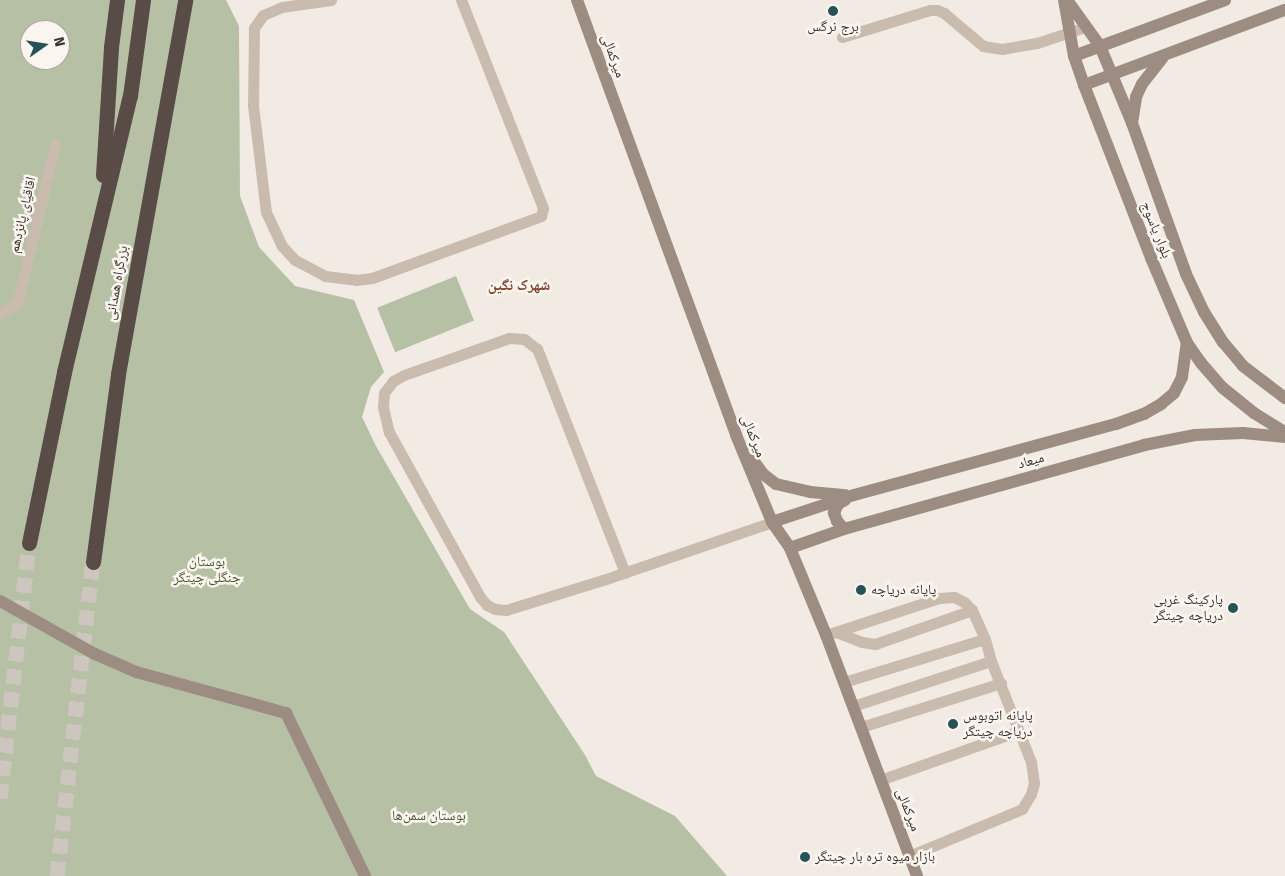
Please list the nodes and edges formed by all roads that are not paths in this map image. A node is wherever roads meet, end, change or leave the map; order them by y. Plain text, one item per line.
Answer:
1 (117, 0) edge
2 (143, 0) edge
3 (331, 0) edge
4 (460, 0) edge
5 (577, 0) edge
6 (1065, 0) edge
7 (1225, 0) edge
8 (183, 4) edge
9 (1285, 10) edge
10 (1085, 27) junction
11 (1070, 32) junction
12 (842, 36) dead end
13 (1100, 46) junction
14 (1166, 54) junction
15 (1074, 56) junction
16 (1112, 76) junction
17 (1084, 85) junction
18 (1132, 123) junction
19 (55, 144) dead end
20 (100, 212) junction
21 (0, 314) edge
22 (1187, 343) junction
23 (1285, 398) edge
24 (1285, 432) edge
25 (736, 435) junction
26 (1285, 437) edge
27 (854, 495) junction
28 (772, 522) junction
29 (844, 529) junction
30 (29, 543) tunnel mouth
31 (790, 548) junction
32 (93, 562) tunnel mouth
33 (625, 573) junction
34 (0, 602) edge
35 (972, 610) junction
36 (831, 633) junction
37 (985, 639) junction
38 (991, 660) junction
39 (844, 682) junction
40 (1001, 683) junction
41 (853, 706) junction
42 (861, 727) junction
43 (1018, 731) junction
44 (880, 780) junction
45 (909, 856) junction
46 (365, 876) edge
47 (917, 876) edge

1 - 20 highway
2 - 20 highway
3 - 4 street
5 - 25 street, میرکمالی
6 - 10 street, بلوار یاسوج
6 - 11 street, بلوار یاسوج
7 - 13 street
8 - 32 highway, بزرگراه همدانی
9 - 14 street
10 - 11 street
10 - 13 street, بلوار یاسوج
11 - 12 street
11 - 15 street, بلوار یاسوج
13 - 15 street
13 - 16 street, بلوار یاسوج
14 - 16 street
14 - 18 street
15 - 17 street, بلوار یاسوج
16 - 17 street
16 - 18 street, بلوار یاسوج
17 - 22 street, بلوار یاسوج
18 - 23 street, بلوار یاسوج
19 - 21 street, اقاقیای پانزدهم
20 - 30 highway
22 - 24 street, بلوار یاسوج
22 - 27 street, میعاد
25 - 27 street
25 - 28 street, میرکمالی
26 - 29 street, میعاد
27 - 28 street, میعاد
27 - 29 street
28 - 31 street, میرکمالی
28 - 33 street
29 - 31 street, میعاد
31 - 36 street, میرکمالی
33 - 33 street
34 - 46 street
35 - 36 street
35 - 36 street
35 - 37 street
36 - 39 street, میرکمالی
37 - 38 street
37 - 39 street
38 - 40 street
38 - 41 street
39 - 41 street, میرکمالی
40 - 42 street
40 - 43 street
41 - 42 street, میرکمالی
42 - 44 street, میرکمالی
43 - 44 street
43 - 45 street
44 - 45 street, میرکمالی
45 - 47 street, میرکمالی

